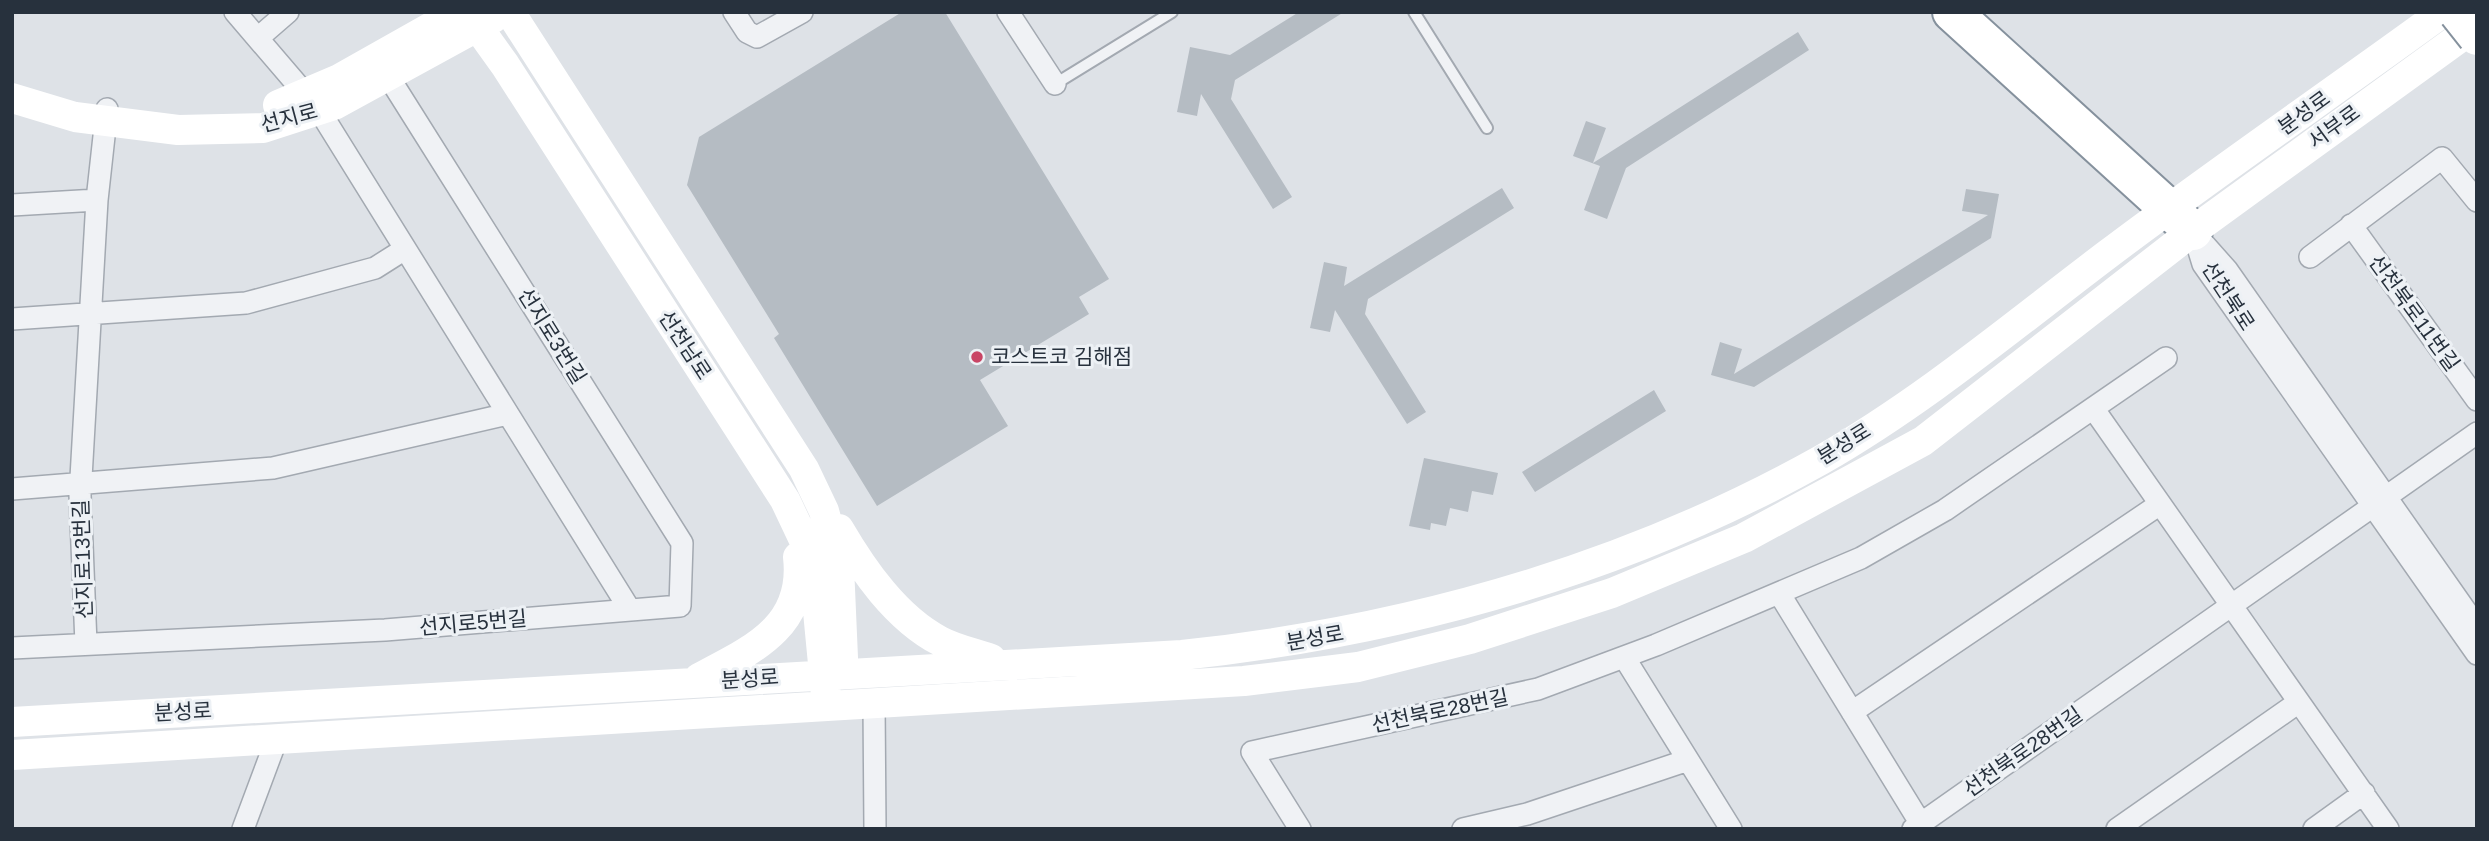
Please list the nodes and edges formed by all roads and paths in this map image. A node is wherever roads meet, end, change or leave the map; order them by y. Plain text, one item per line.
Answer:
1 (235, 12) edge
2 (288, 12) edge
3 (510, 12) edge
4 (734, 12) edge
5 (802, 12) edge
6 (1008, 12) edge
7 (1172, 12) edge
8 (1414, 12) edge
9 (1952, 12) edge
10 (2443, 12) edge
11 (2458, 12) edge
12 (476, 16) edge
13 (2477, 25) edge
14 (2477, 36) edge
15 (258, 38) junction
16 (388, 76) junction
17 (12, 80) edge
18 (1055, 84) joint
19 (12, 98) edge
20 (312, 102) junction
21 (106, 114) junction
22 (1487, 128) dead end
23 (97, 200) junction
24 (2477, 201) edge
25 (12, 205) edge
26 (2182, 221) junction
27 (2351, 225) junction
28 (405, 249) junction
29 (2310, 257) dead end
30 (91, 314) junction
31 (12, 319) edge
32 (2166, 358) dead end
33 (2477, 400) edge
34 (2093, 408) junction
35 (508, 414) junction
36 (2477, 433) edge
37 (804, 469) junction
38 (81, 485) junction
39 (12, 489) edge
40 (2380, 502) junction
41 (2160, 504) junction
42 (793, 518) junction
43 (1779, 593) junction
44 (680, 606) joint
45 (2232, 606) junction
46 (630, 610) junction
47 (2477, 627) edge
48 (86, 644) junction
49 (12, 648) edge
50 (2477, 654) edge
51 (1624, 657) junction
52 (1004, 664) junction
53 (834, 674) junction
54 (689, 683) junction
55 (2299, 702) junction
56 (874, 703) junction
57 (835, 705) junction
58 (1852, 712) junction
59 (12, 722) edge
60 (277, 738) junction
61 (12, 755) edge
62 (1688, 760) junction
63 (2364, 793) junction
64 (1919, 827) edge
65 (243, 829) edge
66 (875, 829) edge
67 (1300, 829) edge
68 (1463, 829) edge
69 (1731, 829) edge
70 (2117, 829) edge
71 (2314, 829) edge
72 (2388, 829) edge

1 - 15 street
2 - 15 street
3 - 37 main road, 선천남로
4 - 5 street
6 - 18 street
7 - 18 lane
8 - 22 lane
9 - 26 highway
10 - 26 main road, 분성로
11 - 14 highway, bridge
12 - 16 main road, 선지로
12 - 20 main road, 선지로
12 - 42 main road, 선천남로
13 - 26 main road, 서부로
15 - 20 street
16 - 20 main road, 선지로
16 - 44 street, 선지로3번길
17 - 21 main road, 선지로
19 - 21 main road, 선지로
20 - 21 main road, 선지로
20 - 28 street
21 - 23 street, 선지로13번길
23 - 25 street
23 - 30 street, 선지로13번길
24 - 27 street
26 - 40 street, 선천북로
26 - 52 main road, 분성로
26 - 56 main road, 분성로
27 - 29 street
27 - 33 street, 선천북로11번길
28 - 30 street
28 - 35 street
30 - 31 street
30 - 38 street, 선지로13번길
32 - 34 street, 선천북로28번길
34 - 41 street
34 - 43 street, 선천북로28번길
35 - 38 street
35 - 46 street
36 - 40 street
37 - 52 main road
37 - 53 main road, 선천남로
38 - 39 street, 선지로13번길
38 - 48 street, 선지로13번길
40 - 45 street, 선천북로28번길
40 - 47 street, 선천북로
40 - 50 street, 선천북로
41 - 45 street
41 - 58 street
42 - 53 main road, 선천남로
42 - 54 main road
43 - 51 street, 선천북로28번길
43 - 58 street, 선천북로28번길
44 - 46 street, 선지로5번길
45 - 55 street
45 - 64 street, 선천북로28번길
46 - 48 street, 선지로5번길
48 - 49 street, 선지로13번길
51 - 62 street
51 - 67 street, 선천북로28번길
52 - 53 main road, 분성로
53 - 54 main road, 분성로
53 - 57 main road, 선천남로
54 - 59 main road, 분성로
55 - 63 street
55 - 70 street
56 - 57 main road, 분성로
56 - 66 street
57 - 60 main road, 분성로
58 - 64 street, 선천북로28번길
60 - 61 main road, 분성로
60 - 65 street
62 - 68 street
62 - 69 street
63 - 71 street
63 - 72 street

